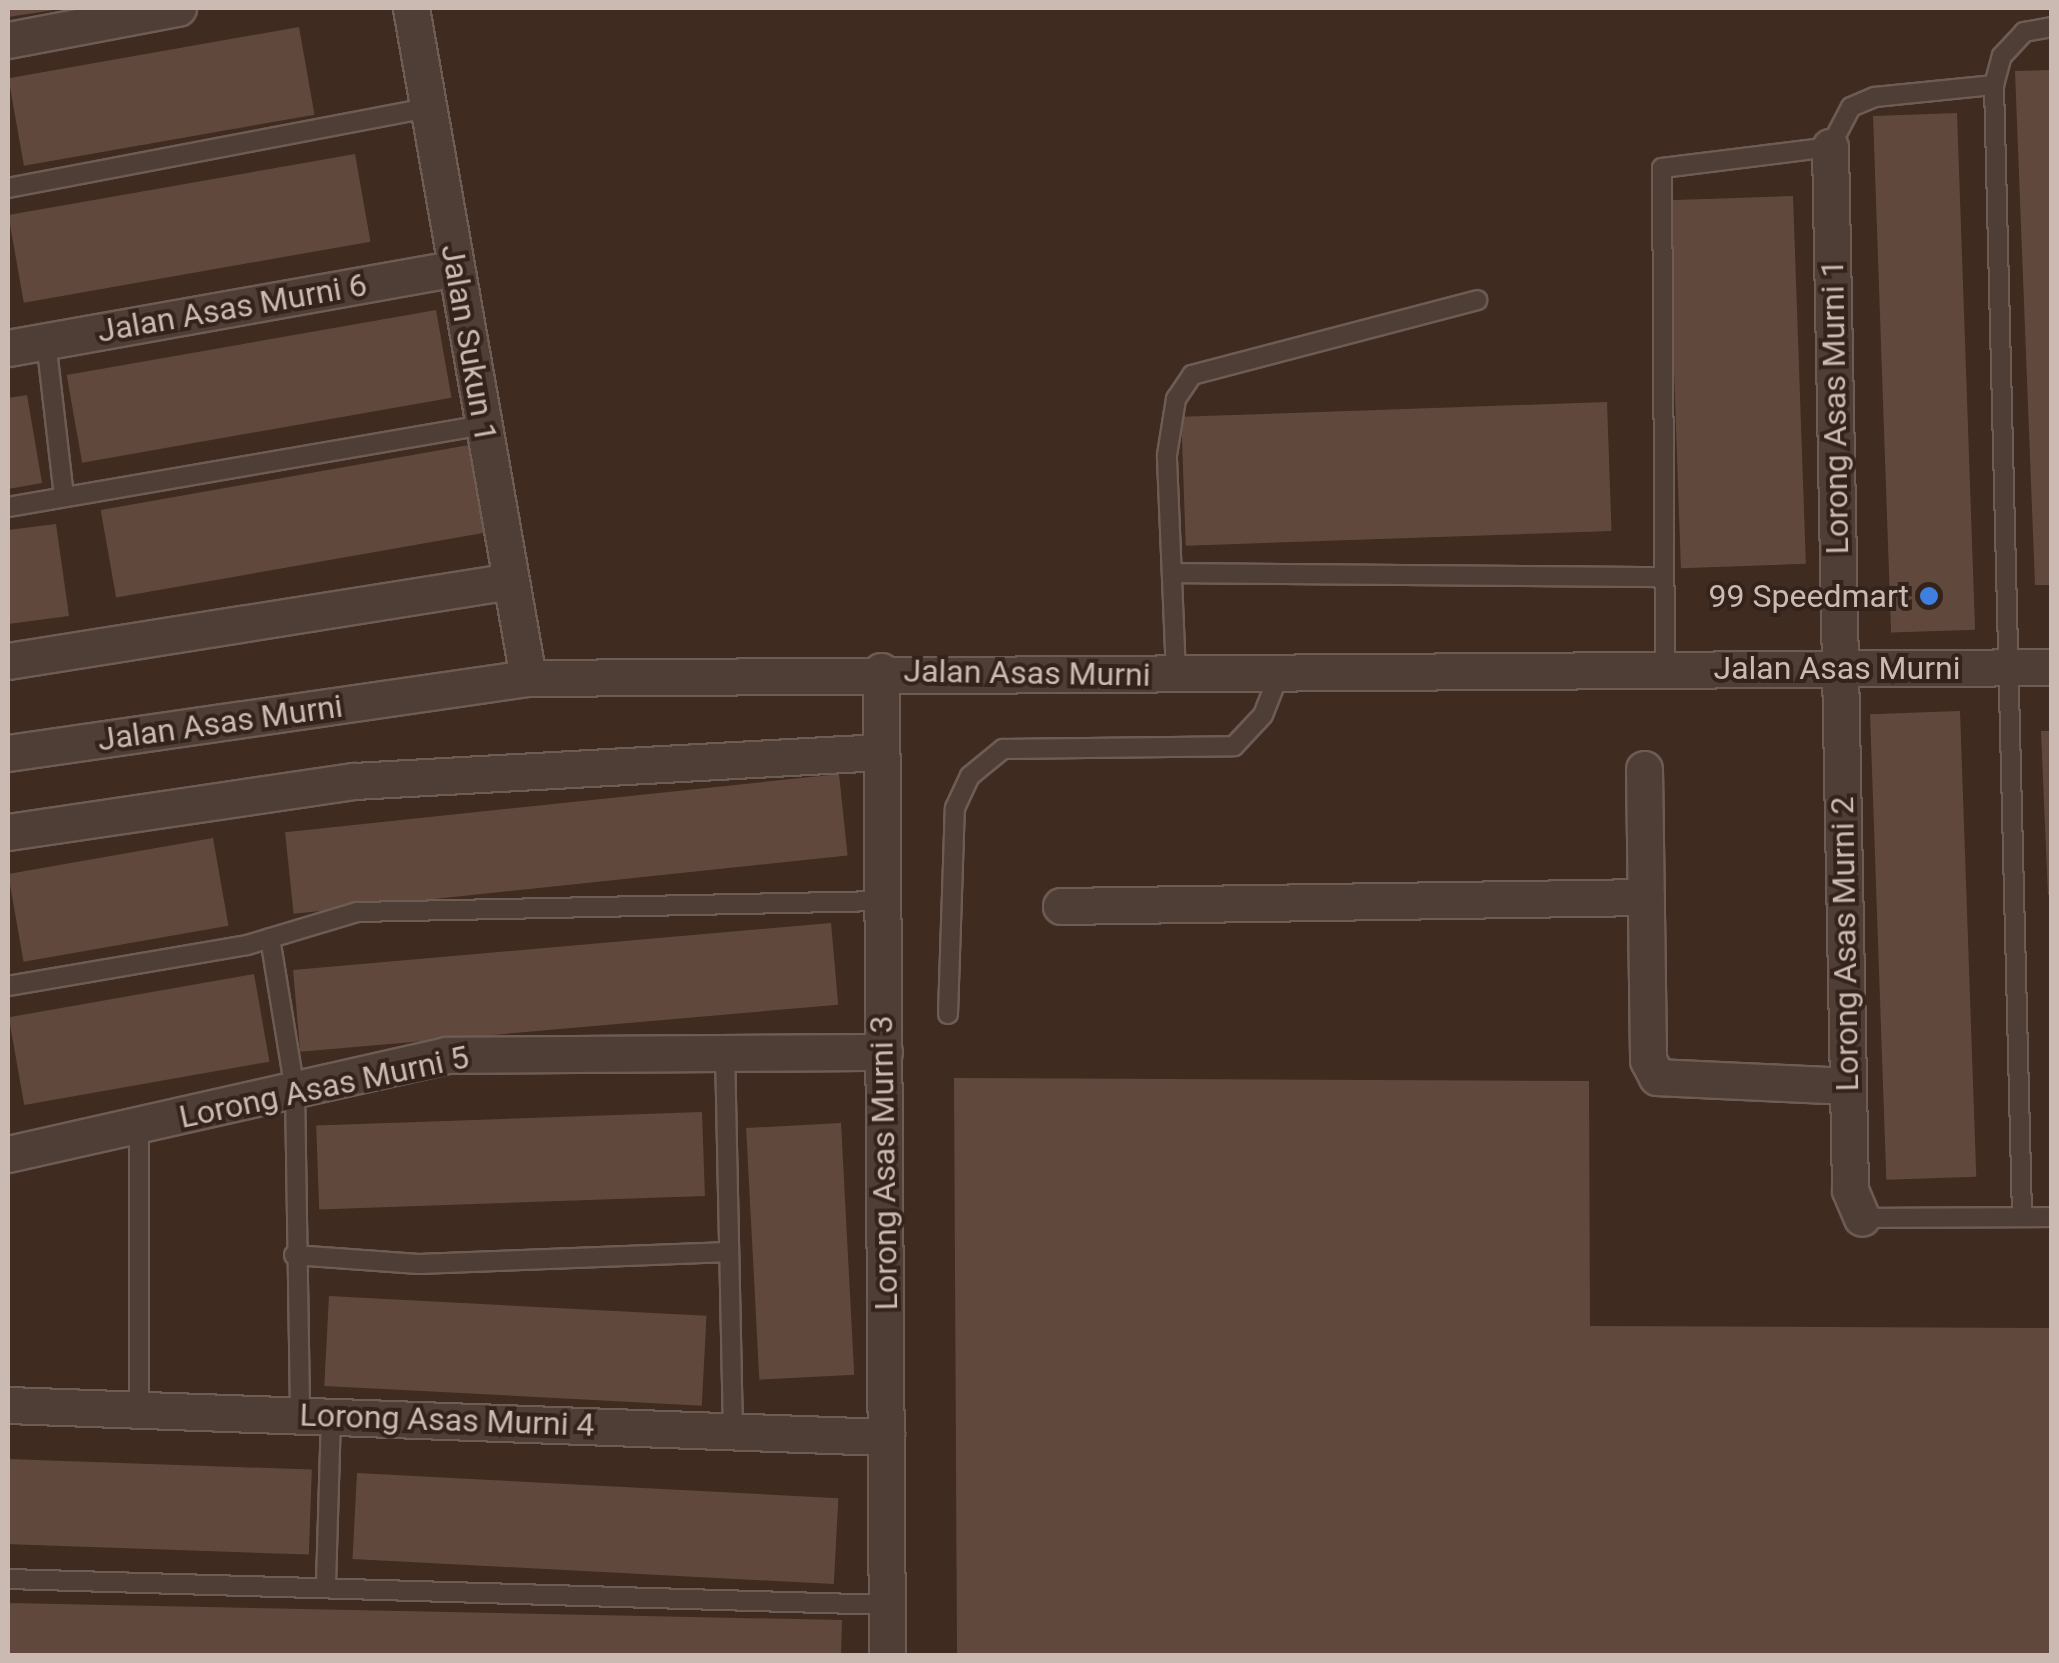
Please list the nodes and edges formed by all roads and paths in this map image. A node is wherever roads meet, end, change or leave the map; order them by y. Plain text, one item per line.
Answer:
1 (178, 8) edge
2 (411, 8) edge
3 (2052, 27) edge
4 (8, 40) edge
5 (1994, 85) junction
6 (428, 108) junction
7 (1830, 147) junction
8 (8, 188) edge
9 (456, 268) junction
10 (1476, 300) dead end
11 (46, 341) junction
12 (8, 348) edge
13 (484, 426) junction
14 (64, 496) junction
15 (8, 506) edge
16 (1172, 573) junction
17 (1664, 577) junction
18 (511, 581) junction
19 (8, 660) edge
20 (2006, 667) junction
21 (2052, 667) edge
22 (1665, 668) junction
23 (1840, 668) junction
24 (881, 672) junction
25 (1176, 674) junction
26 (1278, 677) junction
27 (528, 678) junction
28 (881, 752) junction
29 (8, 753) edge
30 (1644, 769) dead end
31 (8, 832) edge
32 (1646, 897) junction
33 (880, 901) junction
34 (1061, 906) dead end
35 (270, 938) junction
36 (8, 986) edge
37 (948, 1014) dead end
38 (725, 1050) junction
39 (884, 1052) junction
40 (1848, 1086) junction
41 (295, 1090) junction
42 (139, 1126) junction
43 (8, 1154) edge
44 (2022, 1217) junction
45 (2052, 1217) edge
46 (1862, 1218) joint
47 (729, 1252) junction
48 (294, 1255) junction
49 (8, 1405) edge
50 (139, 1410) junction
51 (316, 1416) junction
52 (732, 1431) junction
53 (886, 1437) junction
54 (8, 1579) edge
55 (326, 1584) junction
56 (888, 1605) junction
57 (887, 1656) edge

1 - 4 street
2 - 6 street, Jalan Sukun 1
3 - 5 lane
5 - 7 lane
5 - 20 lane
6 - 8 lane
6 - 9 street, Jalan Sukun 1
7 - 17 lane
7 - 23 street, Lorong Asas Murni 1
9 - 11 street, Jalan Asas Murni 6
9 - 13 street, Jalan Sukun 1
10 - 16 lane
11 - 12 street, Jalan Asas Murni 6
11 - 14 lane
13 - 14 lane
13 - 18 street, Jalan Sukun 1
14 - 15 lane
16 - 17 lane
16 - 25 lane
17 - 22 lane
18 - 19 street
18 - 27 street, Jalan Sukun 1
20 - 21 street, Jalan Asas Murni
20 - 23 street, Jalan Asas Murni
20 - 44 lane
22 - 23 street, Jalan Asas Murni
22 - 26 street, Jalan Asas Murni
23 - 40 street, Lorong Asas Murni 2
24 - 25 street, Jalan Asas Murni
24 - 27 street, Jalan Asas Murni
24 - 28 street, Lorong Asas Murni 3
25 - 26 street, Jalan Asas Murni
26 - 37 lane
27 - 29 street, Jalan Asas Murni
28 - 31 street
28 - 33 street, Lorong Asas Murni 3
30 - 32 street
32 - 34 street
32 - 40 street
33 - 35 lane
33 - 39 street, Lorong Asas Murni 3
35 - 36 lane
35 - 41 lane
38 - 39 street, Lorong Asas Murni 5
38 - 41 street, Lorong Asas Murni 5
38 - 47 lane
39 - 53 street, Lorong Asas Murni 3
40 - 46 street, Lorong Asas Murni 2
41 - 42 street, Lorong Asas Murni 5
41 - 48 lane
42 - 43 street, Lorong Asas Murni 5
42 - 50 lane
44 - 45 lane
44 - 46 lane
47 - 48 lane
47 - 52 lane
48 - 51 lane
49 - 50 street, Lorong Asas Murni 4
50 - 51 street, Lorong Asas Murni 4
51 - 52 street, Lorong Asas Murni 4
51 - 55 lane
52 - 53 street, Lorong Asas Murni 4
53 - 56 street, Lorong Asas Murni 3
54 - 55 lane
55 - 56 lane
56 - 57 street, Lorong Asas Murni 3

